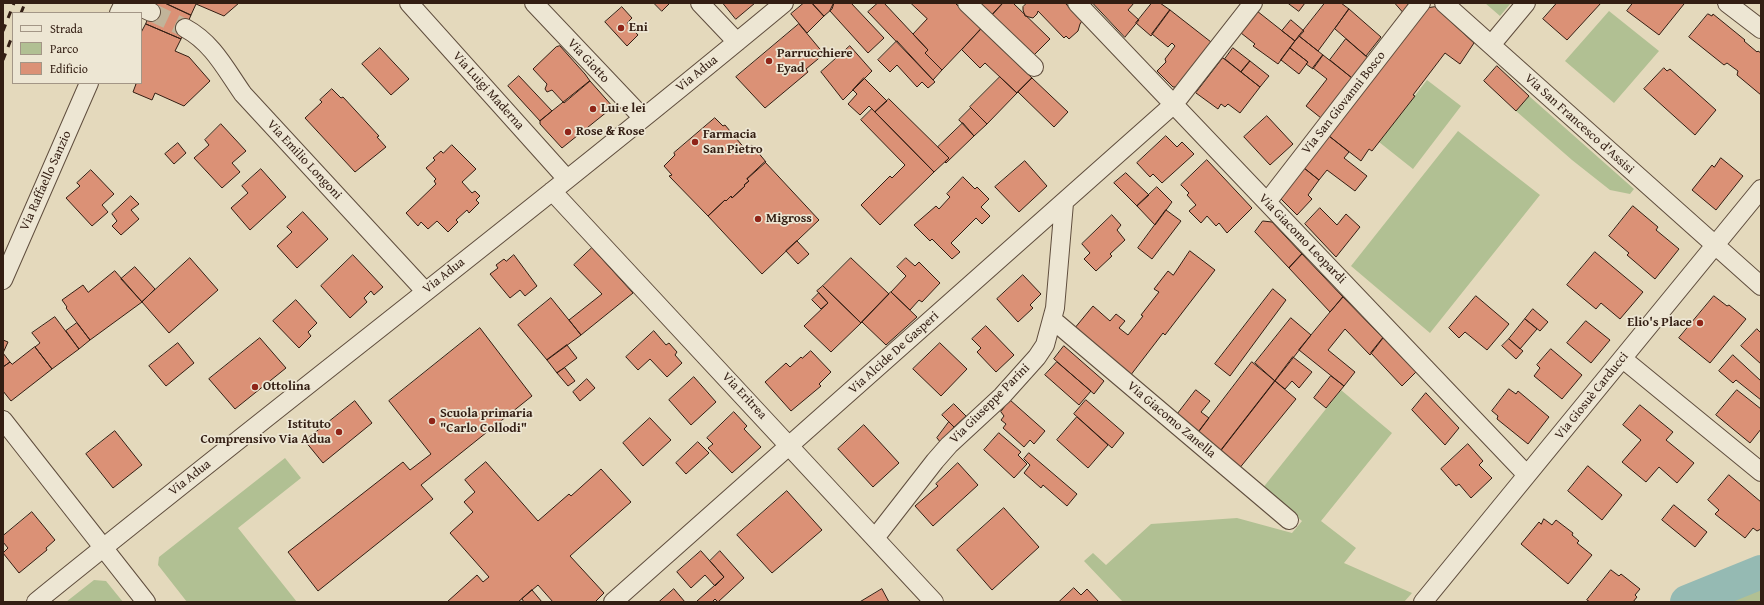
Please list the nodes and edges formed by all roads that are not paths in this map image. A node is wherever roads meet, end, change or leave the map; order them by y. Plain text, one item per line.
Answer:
1 (124, 3) edge
2 (131, 3) edge
3 (409, 3) edge
4 (534, 3) edge
5 (700, 3) edge
6 (784, 3) edge
7 (967, 3) edge
8 (1077, 3) edge
9 (1253, 3) edge
10 (1421, 3) edge
11 (1444, 3) edge
12 (1526, 3) edge
13 (1726, 3) edge
14 (120, 12) edge
15 (151, 12) tunnel mouth
16 (185, 28) tunnel mouth
17 (1761, 29) edge
18 (737, 42) junction
19 (1491, 45) junction
20 (1034, 67) dead end
21 (89, 84) edge
22 (1174, 104) junction
23 (643, 118) junction
24 (567, 180) junction
25 (1761, 189) edge
26 (552, 191) junction
27 (1267, 202) junction
28 (1064, 203) junction
29 (1715, 245) junction
30 (3, 280) edge
31 (1761, 286) edge
32 (425, 291) junction
33 (1053, 320) junction
34 (1623, 359) junction
35 (3, 420) edge
36 (789, 445) junction
37 (1761, 472) edge
38 (1527, 475) junction
39 (1289, 520) dead end
40 (875, 538) junction
41 (102, 548) junction
42 (36, 602) edge
43 (146, 602) edge
44 (613, 602) edge
45 (934, 602) edge
46 (1423, 602) edge

1 - 14 street
2 - 15 street
3 - 24 street, Via Luigi Maderna
4 - 23 street, Via Giotto
5 - 18 street
6 - 18 street, Via Adua
7 - 20 street
8 - 22 street, Via Giacomo Leopardi
9 - 22 street, Via Alcide De Gasperi
10 - 27 street, Via San Giovanni Bosco
11 - 19 street, Via San Francesco d'Assisi
12 - 19 street
13 - 17 street
16 - 32 street, Via Emilio Longoni
18 - 23 street, Via Adua
19 - 29 street, Via San Francesco d'Assisi
21 - 30 street, Via Raffaello Sanzio
22 - 27 street, Via Giacomo Leopardi
22 - 28 street, Via Alcide De Gasperi
23 - 24 street, Via Adua
24 - 26 street, Via Adua
25 - 29 street, Via Giosuè Carducci
26 - 32 street, Via Adua
26 - 36 street, Via Eritrea
27 - 38 street, Via Giacomo Leopardi
28 - 33 street, Via Giuseppe Parini
28 - 36 street, Via Alcide De Gasperi
29 - 31 street, Via San Francesco d'Assisi
29 - 34 street, Via Giosuè Carducci
32 - 41 street, Via Adua
33 - 39 street, Via Giacomo Zanella
33 - 40 street, Via Giuseppe Parini
34 - 37 street
34 - 38 street, Via Giosuè Carducci
35 - 41 street
36 - 40 street, Via Eritrea
36 - 44 street, Via Alcide De Gasperi
38 - 46 street, Via Giosuè Carducci
40 - 45 street, Via Eritrea
41 - 42 street, Via Adua
41 - 43 street

